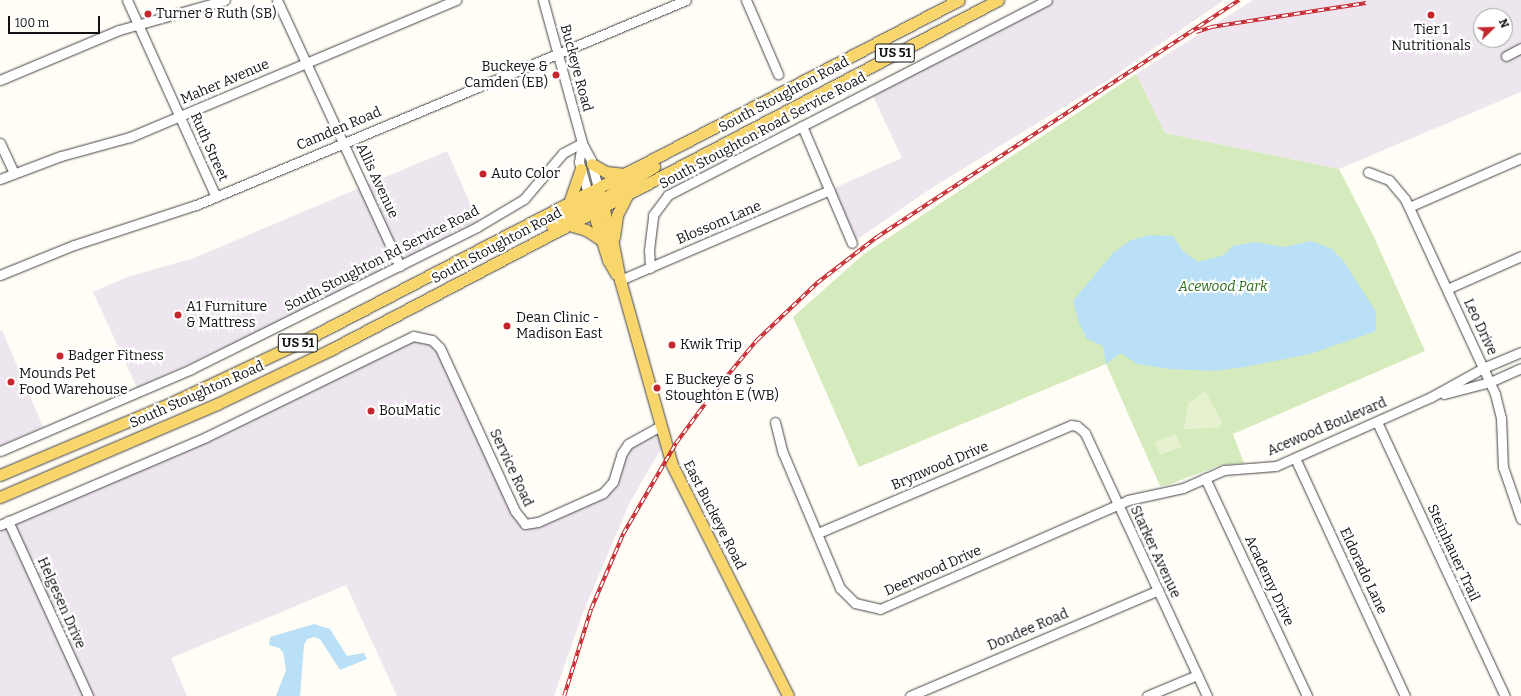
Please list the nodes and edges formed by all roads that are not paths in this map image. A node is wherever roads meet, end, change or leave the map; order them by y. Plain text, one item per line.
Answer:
1 (126, 0) edge
2 (225, 0) edge
3 (277, 0) edge
4 (456, 0) edge
5 (542, 0) edge
6 (686, 0) edge
7 (746, 0) edge
8 (959, 0) edge
9 (998, 0) edge
10 (1047, 0) edge
11 (137, 24) junction
12 (1521, 48) edge
13 (558, 52) junction
14 (1506, 56) dead end
15 (306, 63) junction
16 (778, 74) dead end
17 (0, 80) edge
18 (180, 116) junction
19 (736, 116) junction
20 (802, 126) junction
21 (343, 142) junction
22 (0, 143) edge
23 (582, 143) junction
24 (1521, 158) edge
25 (592, 164) junction
26 (581, 169) junction
27 (1368, 172) dead end
28 (14, 173) junction
29 (626, 174) junction
30 (0, 179) edge
31 (598, 188) junction
32 (830, 190) junction
33 (628, 195) junction
34 (216, 197) junction
35 (589, 197) junction
36 (569, 203) junction
37 (603, 203) junction
38 (1409, 207) junction
39 (593, 212) junction
40 (569, 224) junction
41 (600, 239) junction
42 (852, 243) dead end
43 (614, 244) junction
44 (1521, 256) edge
45 (400, 266) junction
46 (650, 268) junction
47 (0, 276) edge
48 (620, 280) junction
49 (1447, 289) junction
50 (438, 294) junction
51 (1521, 352) edge
52 (1483, 368) junction
53 (1521, 368) edge
54 (1490, 382) junction
55 (1431, 397) junction
56 (775, 422) dead end
57 (1377, 422) junction
58 (1074, 425) joint
59 (659, 427) junction
60 (0, 451) edge
61 (1295, 458) junction
62 (0, 475) edge
63 (1204, 478) junction
64 (0, 496) edge
65 (1118, 506) junction
66 (1521, 519) edge
67 (4, 523) edge
68 (818, 533) junction
69 (1158, 590) junction
70 (774, 664) junction
71 (1197, 675) junction
72 (88, 696) edge
73 (788, 696) edge
74 (794, 696) edge
75 (910, 696) edge
76 (1147, 696) edge
77 (1207, 696) edge
78 (1307, 696) edge
79 (1405, 696) edge
80 (1504, 696) edge

1 - 11 street, Ruth Street
2 - 11 street
3 - 15 street, Allis Avenue
4 - 15 street, Maher Avenue
5 - 13 street, Buckeye Road
6 - 13 street, Camden Road
7 - 16 street
8 - 19 main road, South Stoughton Road / US 51
9 - 33 main road, South Stoughton Road / US 51
10 - 20 street, South Stoughton Road Service Road
11 - 17 street
11 - 18 street, Ruth Street
12 - 14 street
13 - 21 street, Camden Road
13 - 23 street, Buckeye Road
15 - 18 street, Maher Avenue
15 - 21 street, Allis Avenue
18 - 28 street, Maher Avenue
18 - 34 street, Ruth Street
19 - 29 main road, South Stoughton Road / US 51
19 - 37 main road
20 - 32 street
20 - 46 street, South Stoughton Road Service Road
21 - 34 street, Camden Road
21 - 45 street, Allis Avenue
22 - 28 street
23 - 25 street, Buckeye Road
23 - 26 street, Buckeye Road
23 - 45 street, South Stoughton Rd Service Road
24 - 38 street
25 - 29 main road
25 - 31 street, Buckeye Road
26 - 35 street, Buckeye Road
26 - 36 main road
27 - 38 street, Leo Drive
28 - 30 street, Maher Avenue
29 - 31 main road, South Stoughton Road / US 51
31 - 35 main road, South Stoughton Road / US 51
31 - 37 main road, East Buckeye Road
32 - 42 street
32 - 46 street, Blossom Lane
33 - 37 main road, South Stoughton Road / US 51
33 - 43 main road
34 - 47 street, Camden Road
35 - 36 main road, South Stoughton Road / US 51
35 - 39 main road, East Buckeye Road
35 - 50 main road
36 - 62 main road, South Stoughton Road / US 51
37 - 39 main road, South Stoughton Road / US 51
37 - 43 main road, East Buckeye Road
38 - 49 street, Leo Drive
39 - 40 main road, South Stoughton Road / US 51
39 - 41 main road, East Buckeye Road
40 - 41 main road
40 - 50 main road, South Stoughton Road / US 51
41 - 48 main road, East Buckeye Road
43 - 48 main road, East Buckeye Road
44 - 49 street
45 - 60 street, South Stoughton Rd Service Road
46 - 48 street, Blossom Lane
48 - 59 main road, East Buckeye Road
49 - 52 street, Leo Drive
50 - 64 main road, South Stoughton Road / US 51
51 - 52 street, Acewood Boulevard
52 - 54 street, Leo Drive
52 - 55 street, Acewood Boulevard
53 - 54 street, Acewood Boulevard
54 - 55 street, Acewood Boulevard
54 - 66 street, Leo Drive
55 - 57 street, Acewood Boulevard
56 - 68 street, Deerwood Drive
57 - 61 street, Acewood Boulevard
57 - 80 street, Steinhauer Trail
58 - 65 street, Starker Avenue
58 - 68 street, Brynwood Drive
59 - 67 street, Service Road
59 - 70 main road, East Buckeye Road
61 - 63 street, Acewood Boulevard
61 - 79 street, Eldorado Lane
63 - 65 street, Acewood Boulevard
63 - 78 street, Academy Drive
65 - 68 street, Deerwood Drive
65 - 69 street, Starker Avenue
67 - 72 street, Helgesen Drive
69 - 71 street, Starker Avenue
69 - 75 street, Dondee Road
70 - 73 main road, East Buckeye Road
70 - 74 main road, East Buckeye Road
71 - 76 street
71 - 77 street, Starker Avenue

